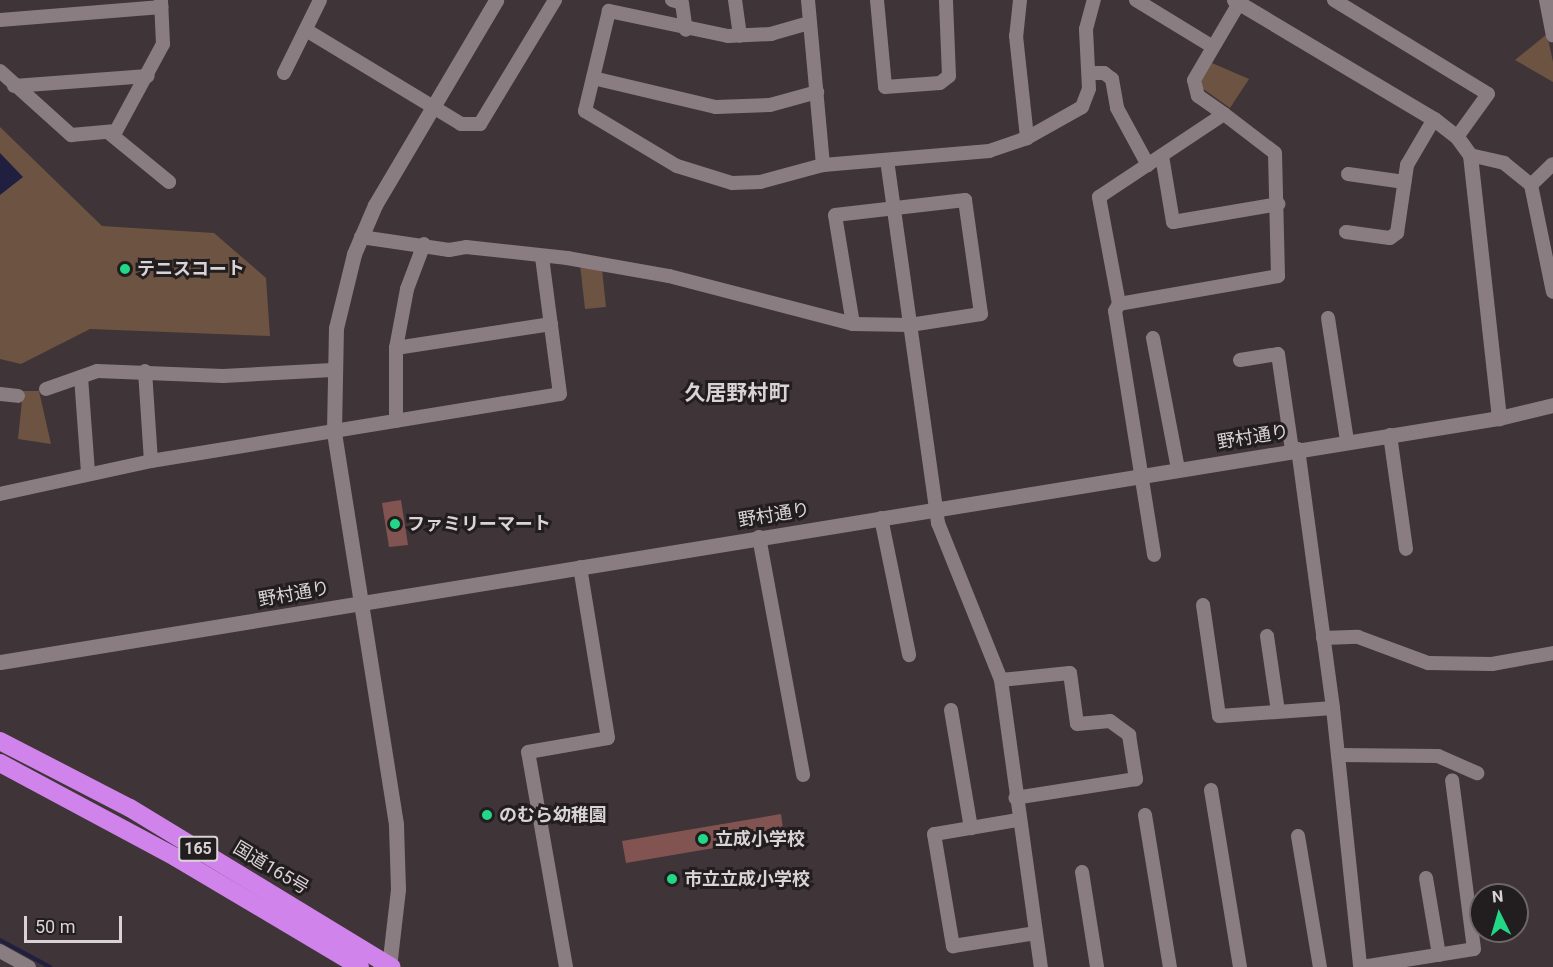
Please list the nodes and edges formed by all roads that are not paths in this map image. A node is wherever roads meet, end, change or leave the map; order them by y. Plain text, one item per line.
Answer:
1 (320, 0) edge
2 (496, 0) edge
3 (555, 0) edge
4 (672, 0) edge
5 (735, 0) edge
6 (808, 0) edge
7 (877, 0) edge
8 (946, 0) edge
9 (1020, 0) edge
10 (1094, 0) edge
11 (1136, 0) edge
12 (1334, 0) edge
13 (1546, 0) edge
14 (1238, 1) edge
15 (161, 4) edge
16 (0, 20) edge
17 (809, 23) junction
18 (306, 30) junction
19 (686, 30) junction
20 (1553, 35) edge
21 (741, 36) junction
22 (1214, 47) junction
23 (0, 71) edge
24 (284, 73) dead end
25 (1090, 73) junction
26 (148, 76) junction
27 (593, 78) junction
28 (14, 86) junction
29 (816, 92) junction
30 (432, 107) junction
31 (1224, 114) junction
32 (1434, 119) junction
33 (108, 132) junction
34 (1457, 137) junction
35 (1027, 138) junction
36 (1470, 155) junction
37 (1162, 156) junction
38 (887, 160) junction
39 (1553, 164) edge
40 (823, 165) junction
41 (1148, 165) junction
42 (1348, 174) dead end
43 (169, 182) dead end
44 (1404, 182) junction
45 (1531, 185) junction
46 (1278, 204) junction
47 (894, 208) junction
48 (1346, 232) dead end
49 (361, 237) junction
50 (424, 244) junction
51 (542, 257) junction
52 (1553, 292) edge
53 (1119, 304) junction
54 (1328, 318) dead end
55 (551, 324) junction
56 (853, 324) junction
57 (911, 332) junction
58 (1153, 338) dead end
59 (396, 348) junction
60 (1240, 360) dead end
61 (332, 370) junction
62 (145, 371) junction
63 (81, 377) junction
64 (46, 389) dead end
65 (0, 394) edge
66 (18, 396) dead end
67 (1553, 405) edge
68 (1499, 418) junction
69 (396, 421) junction
70 (334, 431) junction
71 (1390, 435) junction
72 (1347, 441) junction
73 (1295, 450) junction
74 (150, 461) junction
75 (1178, 469) junction
76 (88, 473) junction
77 (1143, 475) junction
78 (0, 494) edge
79 (936, 510) junction
80 (881, 518) junction
81 (759, 537) junction
82 (1406, 549) dead end
83 (1154, 555) dead end
84 (580, 567) junction
85 (362, 602) junction
86 (1203, 605) dead end
87 (1267, 636) dead end
88 (1323, 638) junction
89 (1553, 653) edge
90 (909, 655) dead end
91 (0, 662) edge
92 (1000, 680) junction
93 (1333, 708) junction
94 (951, 710) dead end
95 (1278, 711) junction
96 (0, 741) edge
97 (1338, 755) junction
98 (0, 763) edge
99 (1477, 772) dead end
100 (803, 775) dead end
101 (1452, 780) dead end
102 (1211, 790) dead end
103 (1015, 798) junction
104 (1145, 815) dead end
105 (1018, 820) junction
106 (971, 828) junction
107 (1298, 836) dead end
108 (1082, 872) dead end
109 (1426, 878) dead end
110 (1036, 933) junction
111 (0, 951) edge
112 (1439, 955) junction
113 (29, 967) edge
114 (360, 967) edge
115 (389, 967) edge
116 (567, 967) edge
117 (1041, 967) edge
118 (1097, 967) edge
119 (1170, 967) edge
120 (1240, 967) edge
121 (1320, 967) edge
122 (1361, 967) edge

1 - 18 street
2 - 30 street
3 - 30 street
4 - 19 street
5 - 21 street
6 - 17 street
7 - 8 street
9 - 35 street
10 - 25 street
11 - 22 street
12 - 34 street
13 - 20 street
14 - 22 street
14 - 32 street
15 - 16 street
15 - 26 street
17 - 21 street
17 - 29 street
18 - 24 street
18 - 30 street
19 - 21 street
19 - 27 street
22 - 31 street
23 - 28 street
25 - 35 street
25 - 41 street
26 - 28 street
26 - 33 street
27 - 29 street
27 - 40 street
28 - 33 street
29 - 40 street
30 - 49 street
31 - 37 street
31 - 46 street
32 - 34 street
32 - 44 street
33 - 43 street
34 - 36 street
35 - 38 street
36 - 45 street
36 - 68 street
37 - 41 street
37 - 46 street
38 - 40 street
38 - 47 street
39 - 45 street
41 - 53 street
42 - 44 street
44 - 48 street
45 - 52 street
46 - 53 street
47 - 56 street
47 - 57 street
47 - 57 street
49 - 50 street
49 - 61 street
50 - 51 street
50 - 59 street
51 - 55 street
51 - 56 street
53 - 77 street
54 - 72 street
55 - 59 street
55 - 69 street
56 - 57 street
57 - 79 street
58 - 75 street
59 - 69 street
60 - 73 street
61 - 62 street
61 - 70 street
62 - 63 street
62 - 74 street
63 - 64 street
63 - 76 street
65 - 66 street
67 - 68 street, 野村通り
68 - 71 street, 野村通り
69 - 70 street
70 - 74 street
70 - 85 street
71 - 72 street, 野村通り
71 - 82 street
72 - 73 street, 野村通り
73 - 75 street, 野村通り
73 - 88 street
74 - 76 street
75 - 77 street, 野村通り
76 - 78 street
77 - 79 street, 野村通り
77 - 83 street
79 - 80 street, 野村通り
79 - 92 street
80 - 81 street, 野村通り
80 - 90 street
81 - 84 street, 野村通り
81 - 100 street
84 - 85 street, 野村通り
84 - 116 street
85 - 91 street, 野村通り
85 - 115 street
86 - 95 street
87 - 95 street
88 - 89 street
88 - 93 street
92 - 103 street
92 - 103 street
93 - 95 street
93 - 97 street
94 - 106 street
96 - 115 highway, 国道165号 / 165
97 - 99 street
97 - 122 street
98 - 114 highway, 165
101 - 112 street
102 - 120 street
103 - 105 street
104 - 119 street
105 - 106 street
105 - 110 street
106 - 110 street
107 - 121 street
108 - 118 street
109 - 112 street
110 - 117 street
111 - 113 street
112 - 122 street

